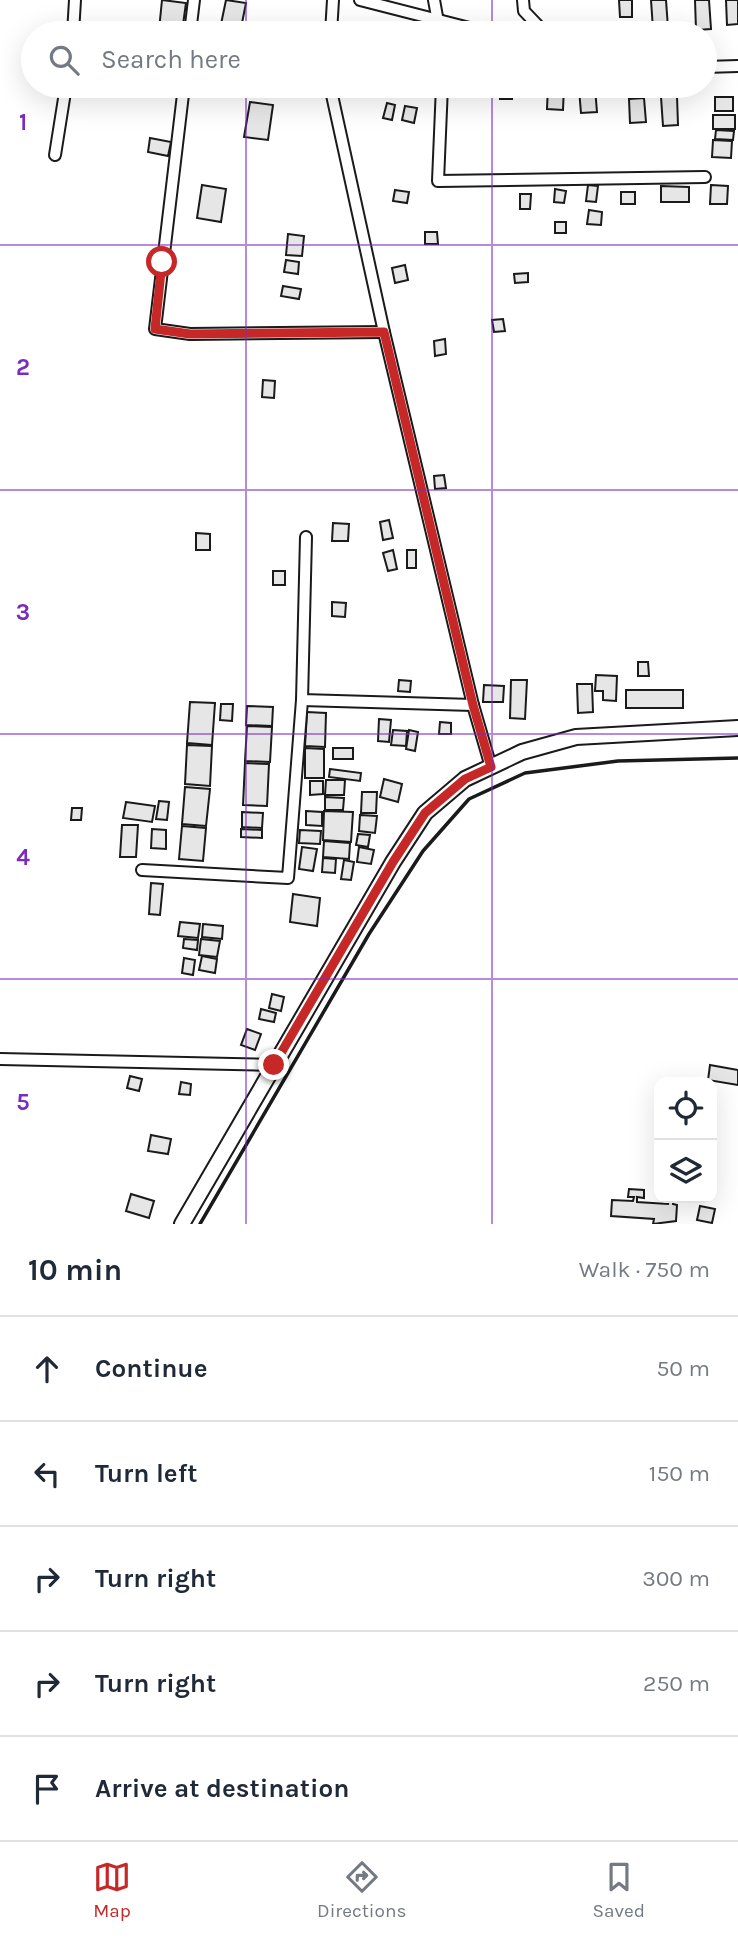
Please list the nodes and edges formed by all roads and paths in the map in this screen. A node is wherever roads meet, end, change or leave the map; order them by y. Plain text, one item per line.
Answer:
1 (75, 0) edge
2 (194, 0) edge
3 (333, 0) edge
4 (360, 0) edge
5 (434, 0) edge
6 (523, 0) edge
7 (74, 21) edge
8 (191, 21) edge
9 (332, 21) edge
10 (439, 21) joint
11 (534, 21) edge
12 (738, 66) edge
13 (717, 67) edge
14 (64, 98) edge
15 (183, 98) edge
16 (333, 98) edge
17 (441, 98) edge
18 (55, 155) dead end
19 (705, 177) dead end
20 (384, 332) junction
21 (306, 537) dead end
22 (302, 700) junction
23 (473, 705) junction
24 (738, 728) edge
25 (491, 767) junction
26 (142, 870) dead end
27 (0, 1059) edge
28 (274, 1065) junction
29 (182, 1224) edge

1 - 7 street
2 - 8 street
3 - 9 street
4 - 10 street
5 - 10 street
6 - 11 street
12 - 13 street
14 - 18 street
15 - 20 street
16 - 20 street
17 - 19 street
20 - 23 street
21 - 22 street
22 - 23 street
22 - 26 street
23 - 25 street
24 - 25 main road
25 - 28 main road
27 - 28 street
28 - 29 main road

